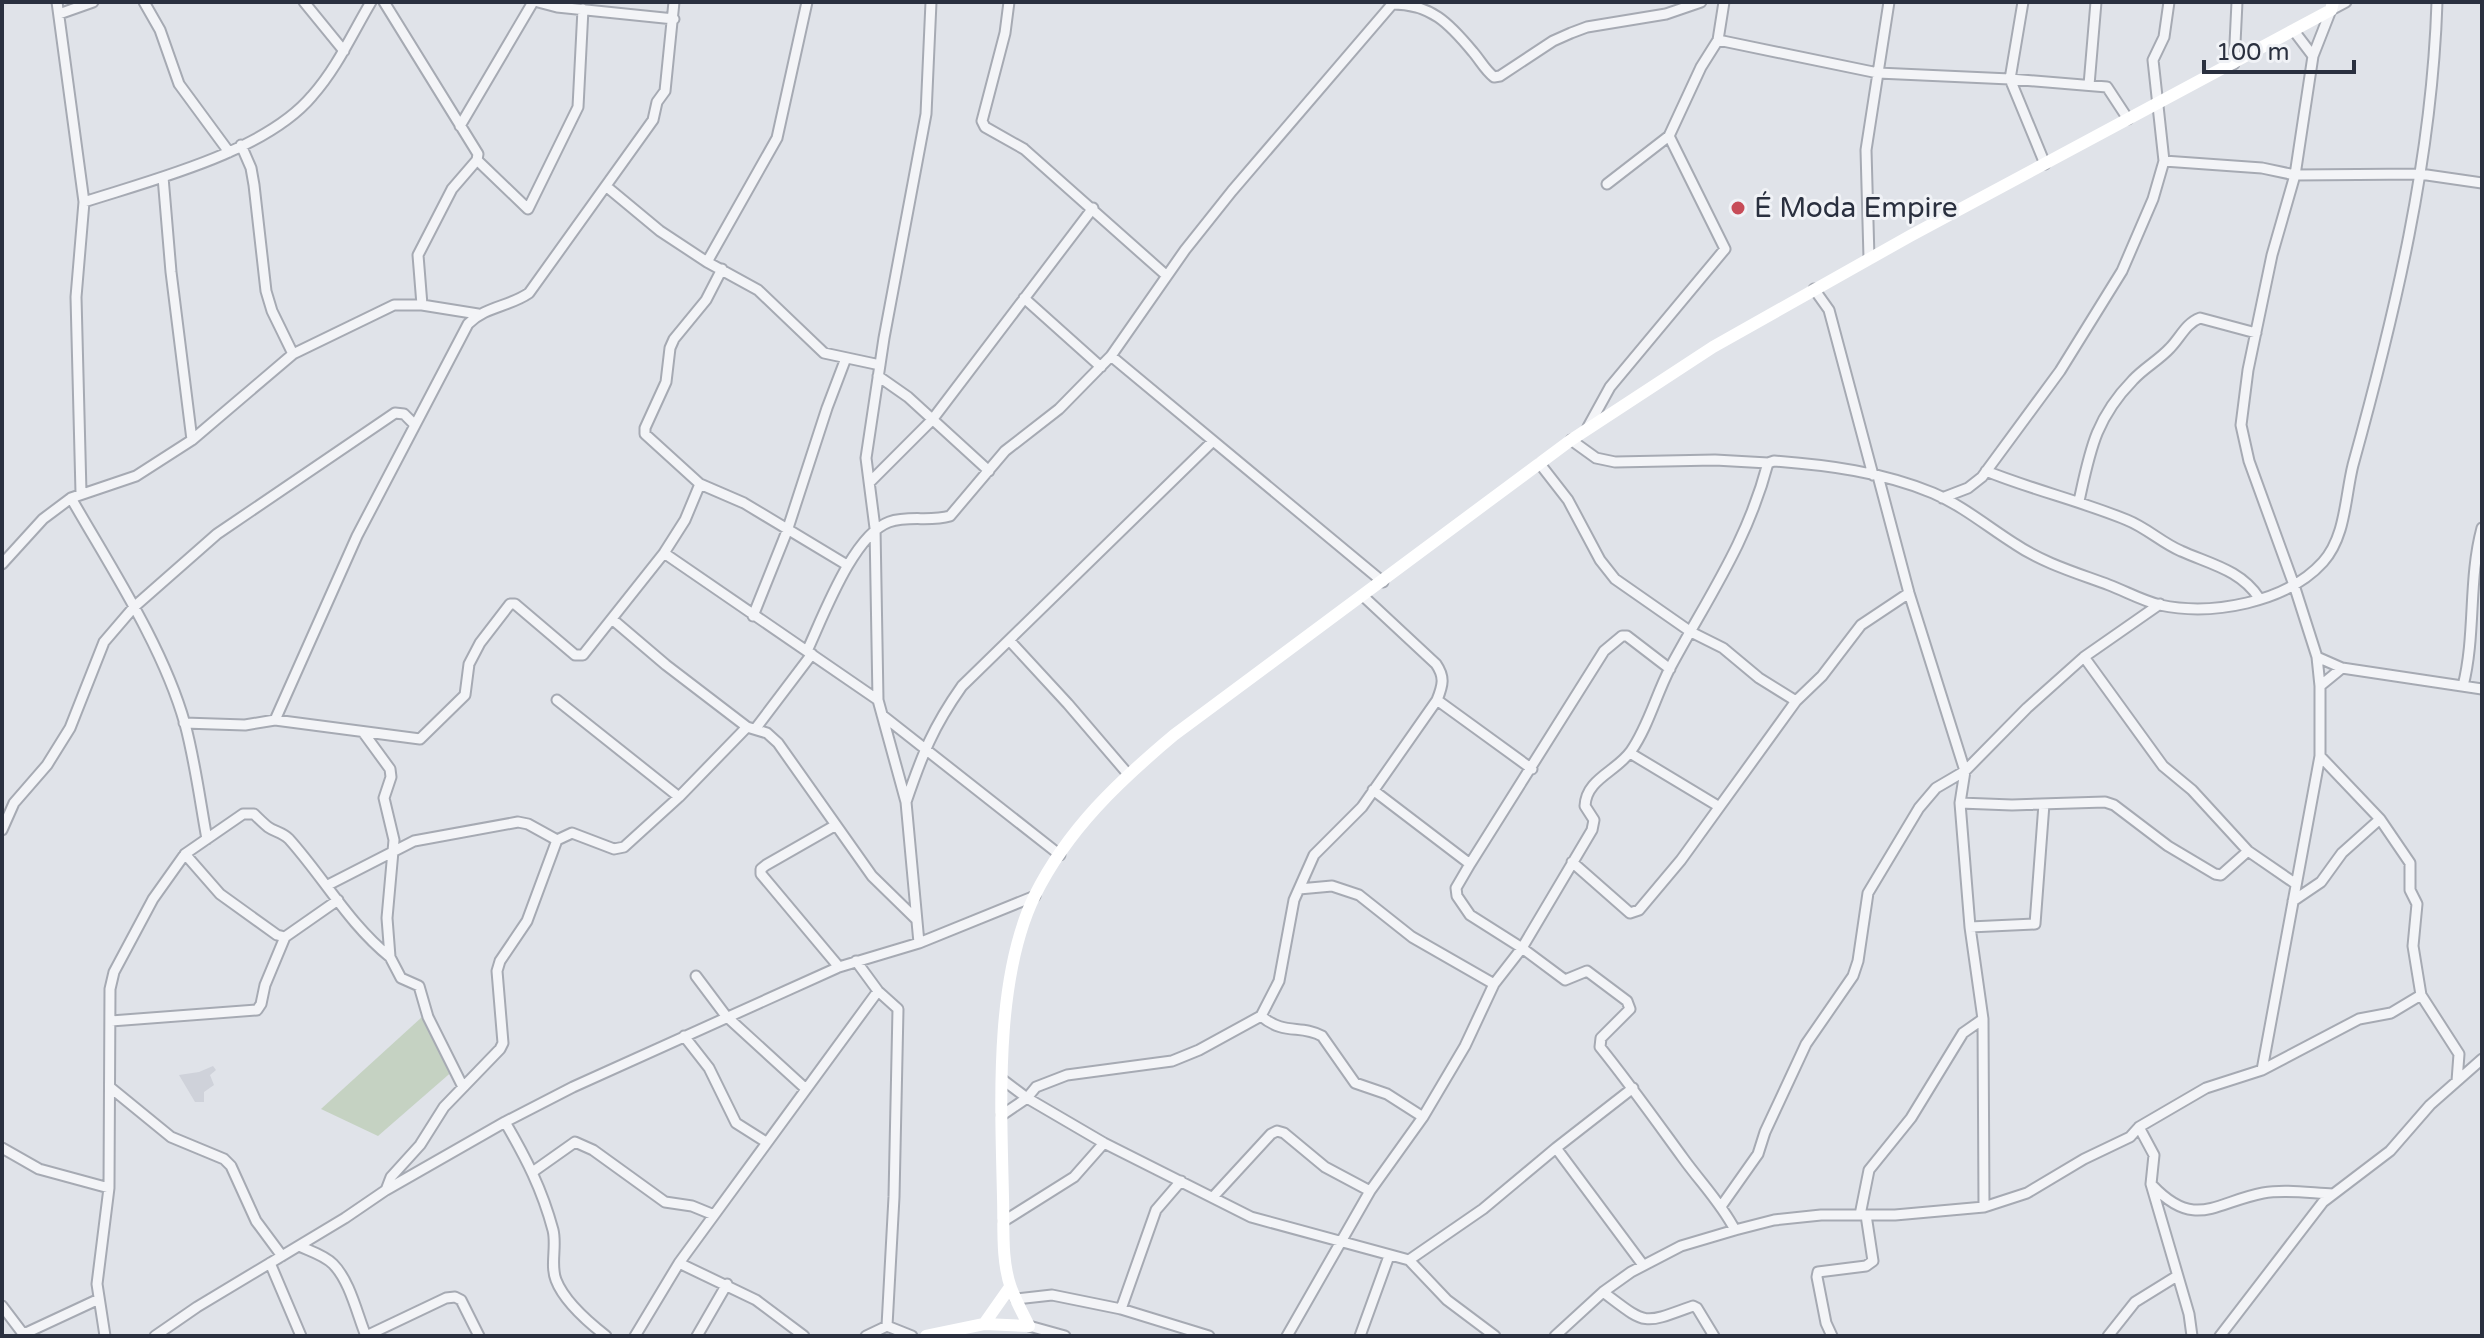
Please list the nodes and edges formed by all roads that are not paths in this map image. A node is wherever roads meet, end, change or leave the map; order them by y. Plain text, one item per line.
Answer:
1 (57, 2) edge
2 (93, 2) edge
3 (144, 2) edge
4 (304, 2) edge
5 (371, 2) edge
6 (384, 2) edge
7 (535, 2) edge
8 (674, 2) edge
9 (807, 2) edge
10 (931, 2) edge
11 (1009, 2) edge
12 (1701, 2) edge
13 (1724, 2) edge
14 (1889, 2) edge
15 (2023, 2) edge
16 (2096, 2) edge
17 (2169, 2) edge
18 (2237, 2) edge
19 (2346, 2) edge
20 (2437, 2) edge
21 (1393, 3) edge
22 (2332, 6) edge
23 (583, 9) junction
24 (59, 14) junction
25 (674, 19) junction
26 (2294, 31) junction
27 (1718, 40) junction
28 (344, 51) junction
29 (2313, 56) junction
30 (2234, 64) junction
31 (1878, 73) junction
32 (2010, 79) junction
33 (2089, 85) junction
34 (2157, 104) junction
35 (2128, 119) junction
36 (460, 126) junction
37 (1669, 136) junction
38 (241, 145) junction
39 (229, 152) junction
40 (477, 160) junction
41 (2164, 161) junction
42 (2045, 164) junction
43 (2420, 174) junction
44 (2295, 175) junction
45 (163, 177) junction
46 (2482, 183) edge
47 (1607, 184) dead end
48 (607, 187) junction
49 (84, 202) junction
50 (1093, 208) junction
51 (1869, 258) junction
52 (707, 262) junction
53 (722, 269) junction
54 (1167, 276) junction
55 (1814, 289) junction
56 (1024, 298) junction
57 (422, 305) junction
58 (478, 314) junction
59 (2256, 333) junction
60 (293, 354) junction
61 (1111, 356) junction
62 (846, 358) junction
63 (1101, 367) junction
64 (879, 371) junction
65 (932, 420) junction
66 (415, 425) junction
67 (1587, 430) junction
68 (192, 440) junction
69 (1571, 440) junction
70 (1213, 441) junction
71 (1768, 463) junction
72 (1540, 464) junction
73 (989, 471) junction
74 (1986, 471) junction
75 (1876, 476) junction
76 (870, 482) junction
77 (700, 484) junction
78 (81, 493) junction
79 (71, 498) junction
80 (1942, 498) junction
81 (2079, 501) junction
82 (875, 528) junction
83 (2482, 528) edge
84 (787, 531) junction
85 (664, 553) junction
86 (2, 564) edge
87 (847, 565) junction
88 (1383, 582) junction
89 (2294, 585) junction
90 (1909, 593) junction
91 (1363, 596) junction
92 (2259, 598) junction
93 (2160, 604) junction
94 (134, 607) junction
95 (753, 616) junction
96 (612, 619) junction
97 (1691, 632) junction
98 (1009, 640) junction
99 (810, 653) junction
100 (2084, 657) junction
101 (2317, 657) junction
102 (2342, 668) junction
103 (1670, 669) junction
104 (2320, 686) junction
105 (2463, 686) junction
106 (2482, 689) edge
107 (557, 700) dead end
108 (878, 700) junction
109 (1437, 700) junction
110 (1796, 701) junction
111 (882, 715) junction
112 (275, 720) junction
113 (184, 723) junction
114 (751, 728) junction
115 (363, 732) junction
116 (925, 747) junction
117 (1630, 753) junction
118 (2320, 756) junction
119 (1532, 769) junction
120 (1965, 771) junction
121 (1128, 774) junction
122 (1373, 790) junction
123 (679, 797) junction
124 (906, 802) junction
125 (1960, 803) junction
126 (2044, 804) junction
127 (1718, 806) junction
128 (2380, 819) junction
129 (836, 825) junction
130 (2, 830) edge
131 (207, 839) junction
132 (557, 840) junction
133 (393, 851) junction
134 (2248, 851) junction
135 (185, 854) junction
136 (1060, 855) junction
137 (1572, 862) junction
138 (1470, 864) junction
139 (2296, 884) junction
140 (328, 885) junction
141 (1299, 889) junction
142 (1035, 896) junction
143 (338, 900) junction
144 (2293, 901) junction
145 (916, 919) junction
146 (1970, 927) junction
147 (285, 937) junction
148 (919, 943) junction
149 (1522, 948) junction
150 (390, 957) junction
151 (856, 961) junction
152 (839, 967) junction
153 (696, 976) dead end
154 (1494, 984) junction
155 (878, 991) junction
156 (2421, 995) junction
157 (726, 1016) junction
158 (1261, 1016) junction
159 (1983, 1019) junction
160 (111, 1021) junction
161 (684, 1036) junction
162 (2482, 1059) edge
163 (2262, 1070) junction
164 (1003, 1080) junction
165 (2457, 1081) junction
166 (463, 1087) junction
167 (111, 1088) junction
168 (1633, 1088) junction
169 (806, 1089) junction
170 (1027, 1098) junction
171 (1002, 1115) junction
172 (1423, 1117) junction
173 (505, 1122) junction
174 (2139, 1127) junction
175 (766, 1142) junction
176 (1104, 1143) junction
177 (2, 1148) edge
178 (1556, 1148) junction
179 (413, 1154) junction
180 (425, 1168) junction
181 (534, 1171) junction
182 (1181, 1181) junction
183 (2151, 1184) junction
184 (109, 1188) junction
185 (386, 1190) junction
186 (1370, 1191) junction
187 (2333, 1194) junction
188 (1213, 1197) junction
189 (1722, 1205) junction
190 (1984, 1207) junction
191 (714, 1215) junction
192 (1863, 1215) junction
193 (1004, 1221) junction
194 (1735, 1230) junction
195 (1341, 1242) junction
196 (299, 1246) junction
197 (282, 1256) junction
198 (1389, 1256) junction
199 (1409, 1260) junction
200 (270, 1263) junction
201 (679, 1263) junction
202 (1643, 1265) junction
203 (2177, 1276) junction
204 (727, 1284) junction
205 (1603, 1292) junction
206 (1013, 1293) junction
207 (99, 1299) junction
208 (2, 1306) edge
209 (1121, 1309) junction
210 (984, 1324) junction
211 (887, 1326) junction
212 (1029, 1326) junction
213 (18, 1328) junction
214 (10, 1336) edge
215 (105, 1336) edge
216 (155, 1336) edge
217 (301, 1336) edge
218 (366, 1336) edge
219 (479, 1336) edge
220 (606, 1336) edge
221 (635, 1336) edge
222 (697, 1336) edge
223 (804, 1336) edge
224 (866, 1336) edge
225 (912, 1336) edge
226 (926, 1336) edge
227 (1065, 1336) edge
228 (1209, 1336) edge
229 (1287, 1336) edge
230 (1360, 1336) edge
231 (1495, 1336) edge
232 (1555, 1336) edge
233 (1714, 1336) edge
234 (1832, 1336) edge
235 (2108, 1336) edge
236 (2192, 1336) edge
237 (2220, 1336) edge

1 - 24 street
2 - 24 street
3 - 39 street
4 - 28 street
5 - 28 street
6 - 36 street
7 - 23 street
7 - 36 street
8 - 25 street
9 - 52 street
10 - 64 street
11 - 50 street
12 - 21 street
13 - 27 street
14 - 31 street
15 - 32 street
16 - 33 street
17 - 34 street
18 - 30 street
19 - 22 street
20 - 43 street
21 - 54 street
22 - 26 street
22 - 29 street
23 - 25 street
23 - 40 street
24 - 49 street
25 - 48 street
26 - 29 street
26 - 30 street
27 - 31 street
27 - 37 street
28 - 38 street
29 - 44 street
30 - 34 street
31 - 32 street
31 - 51 street
32 - 33 street
32 - 42 street
33 - 35 street
34 - 35 street
34 - 41 street
35 - 42 street
36 - 40 street
37 - 47 street
37 - 67 street
38 - 39 street
38 - 60 street
39 - 45 street
40 - 57 street
41 - 44 street
41 - 74 street
42 - 51 street
43 - 44 street
43 - 46 street
43 - 89 street
44 - 59 street
45 - 49 street
45 - 68 street
48 - 52 street
48 - 58 street
49 - 78 street
50 - 54 street
50 - 56 street
51 - 55 street
52 - 53 street
53 - 62 street
53 - 77 street
54 - 61 street
55 - 67 street
55 - 75 street
56 - 63 street
56 - 65 street
57 - 58 street
57 - 60 street
58 - 66 street
59 - 81 street
59 - 89 street
60 - 68 street
61 - 63 street
61 - 70 street
62 - 64 street
62 - 84 street
63 - 73 street
64 - 65 street
64 - 76 street
65 - 73 street
65 - 76 street
66 - 94 street
66 - 112 street
67 - 69 street
68 - 78 street
69 - 71 street
69 - 72 street
70 - 88 street
70 - 98 street
71 - 75 street
71 - 97 street
72 - 88 street
72 - 97 street
73 - 82 street
74 - 80 street
74 - 81 street
75 - 80 street
75 - 90 street
76 - 82 street
77 - 84 street
77 - 85 street
78 - 79 street
79 - 86 street
79 - 94 street
80 - 93 street
81 - 92 street
82 - 87 street
82 - 108 street
83 - 105 street
84 - 87 street
84 - 95 street
85 - 95 street
85 - 96 street
87 - 99 street
88 - 91 street
89 - 92 street
89 - 101 street
90 - 110 street
90 - 120 street
91 - 109 street
91 - 121 street
92 - 93 street
93 - 100 street
94 - 113 street
94 - 130 street
95 - 99 street
96 - 114 street
96 - 115 street
97 - 103 street
97 - 110 street
98 - 116 street
98 - 121 street
99 - 108 street
99 - 114 street
100 - 120 street
100 - 134 street
101 - 102 street
101 - 104 street
102 - 104 street
102 - 105 street
103 - 117 street
103 - 119 street
104 - 118 street
105 - 106 street
107 - 123 street
108 - 111 street
109 - 119 street
109 - 122 street
110 - 127 street
111 - 116 street
111 - 124 street
112 - 113 street
112 - 115 street
113 - 131 street
114 - 123 street
114 - 129 street
115 - 133 street
116 - 124 street
116 - 136 street
117 - 127 street
117 - 137 street
118 - 128 street
118 - 139 street
119 - 138 street
120 - 125 street
120 - 189 street
121 - 136 street
122 - 138 street
122 - 141 street
123 - 132 street
124 - 145 street
125 - 126 street
125 - 146 street
126 - 134 street
126 - 146 street
127 - 137 street
128 - 144 street
128 - 156 street
129 - 145 street
129 - 152 street
131 - 135 street
131 - 140 street
132 - 133 street
132 - 166 street
133 - 140 street
133 - 150 street
134 - 139 street
135 - 147 street
135 - 160 street
136 - 142 street
137 - 149 street
138 - 149 street
139 - 144 street
140 - 143 street
141 - 154 street
141 - 158 street
142 - 148 street
142 - 164 street
143 - 147 street
143 - 150 street
144 - 163 street
145 - 148 street
146 - 159 street
147 - 160 street
148 - 151 street
149 - 154 street
149 - 168 street
150 - 166 street
151 - 152 street
151 - 155 street
152 - 157 street
153 - 157 street
154 - 172 street
155 - 169 street
155 - 211 street
156 - 163 street
156 - 165 street
157 - 161 street
157 - 169 street
158 - 170 street
158 - 172 street
159 - 190 street
159 - 192 street
160 - 167 street
161 - 173 street
161 - 175 street
162 - 165 street
163 - 174 street
164 - 170 street
164 - 171 street
165 - 187 street
166 - 179 street
167 - 184 street
167 - 197 street
168 - 178 street
168 - 189 street
169 - 175 street
170 - 171 street
170 - 176 street
171 - 193 street
172 - 186 street
173 - 180 street
173 - 181 street
174 - 183 street
174 - 190 street
175 - 191 street
176 - 182 street
176 - 193 street
177 - 184 street
178 - 199 street
178 - 202 street
179 - 180 street
179 - 185 street
180 - 185 street
181 - 191 street
181 - 220 street
182 - 188 street
182 - 209 street
183 - 187 street
183 - 203 street
184 - 207 street
185 - 196 street
186 - 188 street
186 - 195 street
187 - 237 street
188 - 195 street
189 - 194 street
190 - 192 street
191 - 201 street
192 - 194 street
192 - 234 street
193 - 206 street
194 - 202 street
195 - 198 street
195 - 229 street
196 - 197 street
196 - 218 street
197 - 200 street
198 - 199 street
198 - 230 street
199 - 231 street
200 - 216 street
200 - 217 street
201 - 204 street
201 - 221 street
202 - 205 street
203 - 235 street
203 - 236 street
204 - 222 street
204 - 223 street
205 - 232 street
205 - 233 street
206 - 209 street
206 - 210 street
206 - 212 street
207 - 213 street
207 - 215 street
208 - 213 street
209 - 228 street
210 - 212 street
210 - 226 street
211 - 224 street
211 - 225 street
212 - 227 street
213 - 214 street
218 - 219 street

